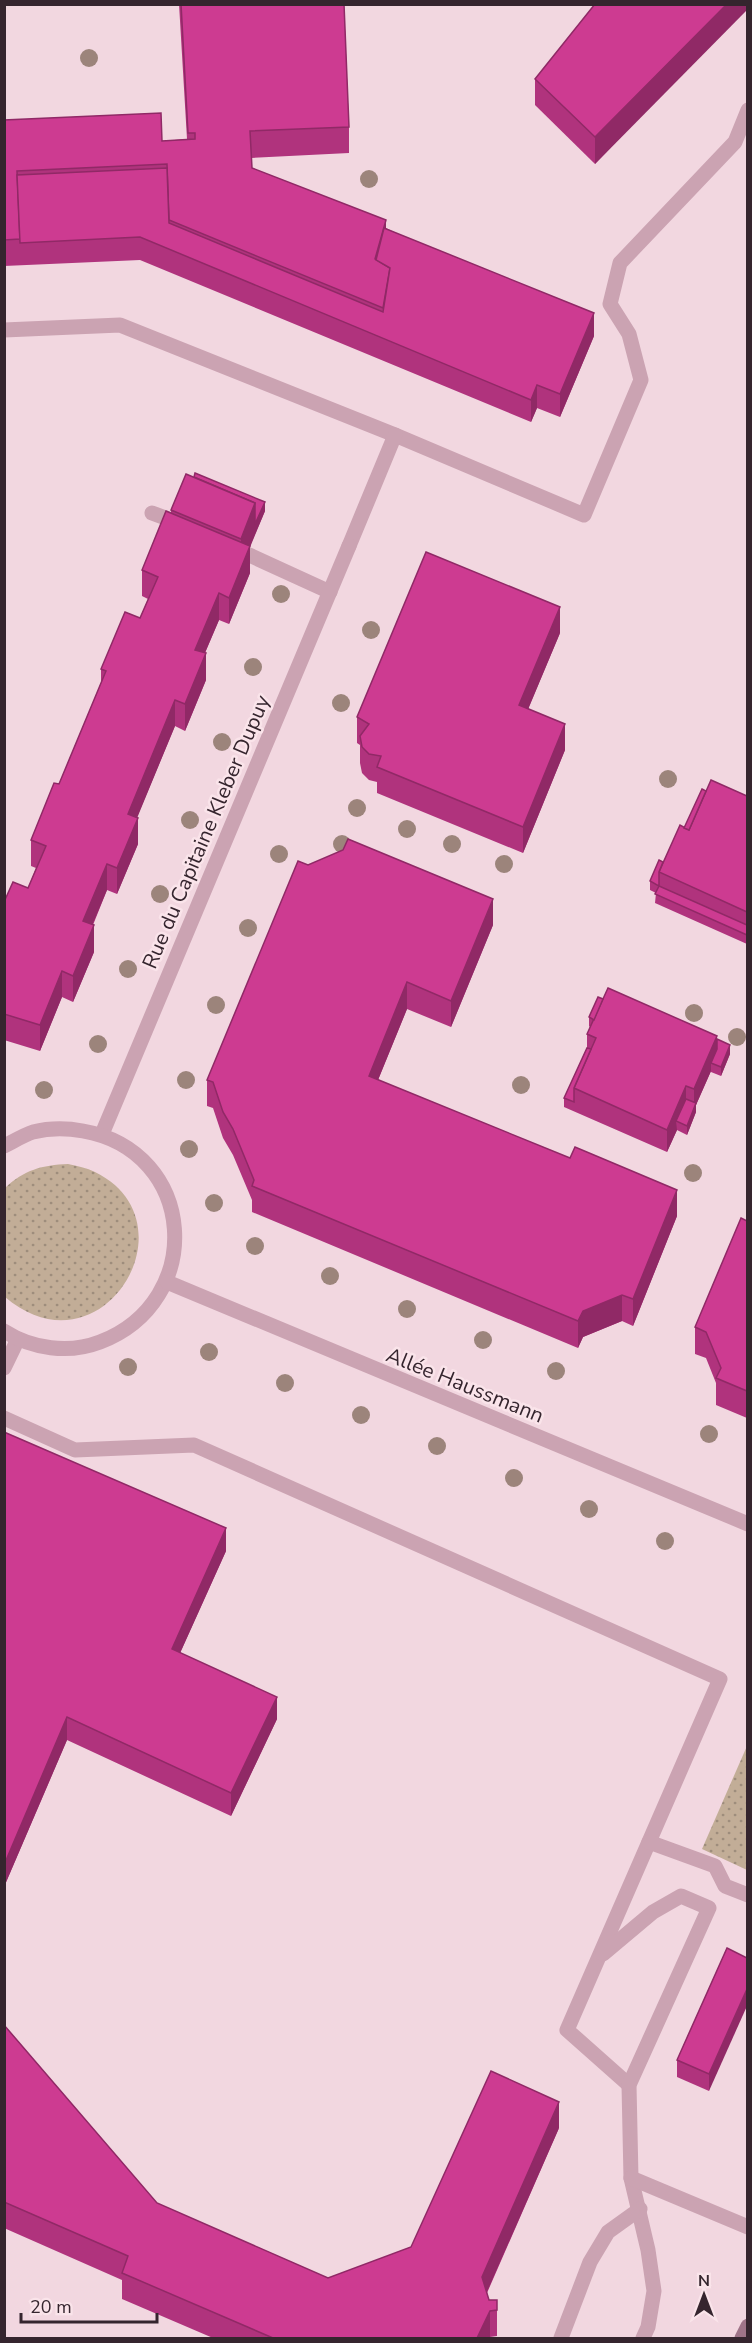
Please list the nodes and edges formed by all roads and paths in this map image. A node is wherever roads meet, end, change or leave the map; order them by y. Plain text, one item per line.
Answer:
1 (747, 110) edge
2 (4, 330) edge
3 (395, 435) junction
4 (152, 513) dead end
5 (179, 522) edge
6 (247, 554) edge
7 (330, 592) junction
8 (102, 1134) junction
9 (4, 1146) edge
10 (167, 1282) junction
11 (4, 1330) edge
12 (18, 1339) junction
13 (4, 1368) edge
14 (4, 1418) edge
15 (747, 1524) edge
16 (649, 1842) junction
17 (747, 1895) edge
18 (598, 1958) junction
19 (629, 2085) junction
20 (631, 2178) junction
21 (640, 2210) junction
22 (747, 2227) edge
23 (747, 2326) edge
24 (561, 2338) edge
25 (643, 2338) edge
26 (742, 2338) edge

1 - 3 street
2 - 3 street
3 - 7 street, Rue du Capitaine Kleber Dupuy
4 - 5 street
6 - 7 street
7 - 8 street, Rue du Capitaine Kleber Dupuy
8 - 9 street
8 - 10 street
10 - 12 street
10 - 15 street, Allée Haussmann
11 - 12 street
12 - 13 street
14 - 16 street
16 - 17 street
16 - 18 street
18 - 19 street
18 - 19 street
19 - 20 street
20 - 21 street
20 - 22 street
21 - 24 street
21 - 25 street
23 - 26 main road

